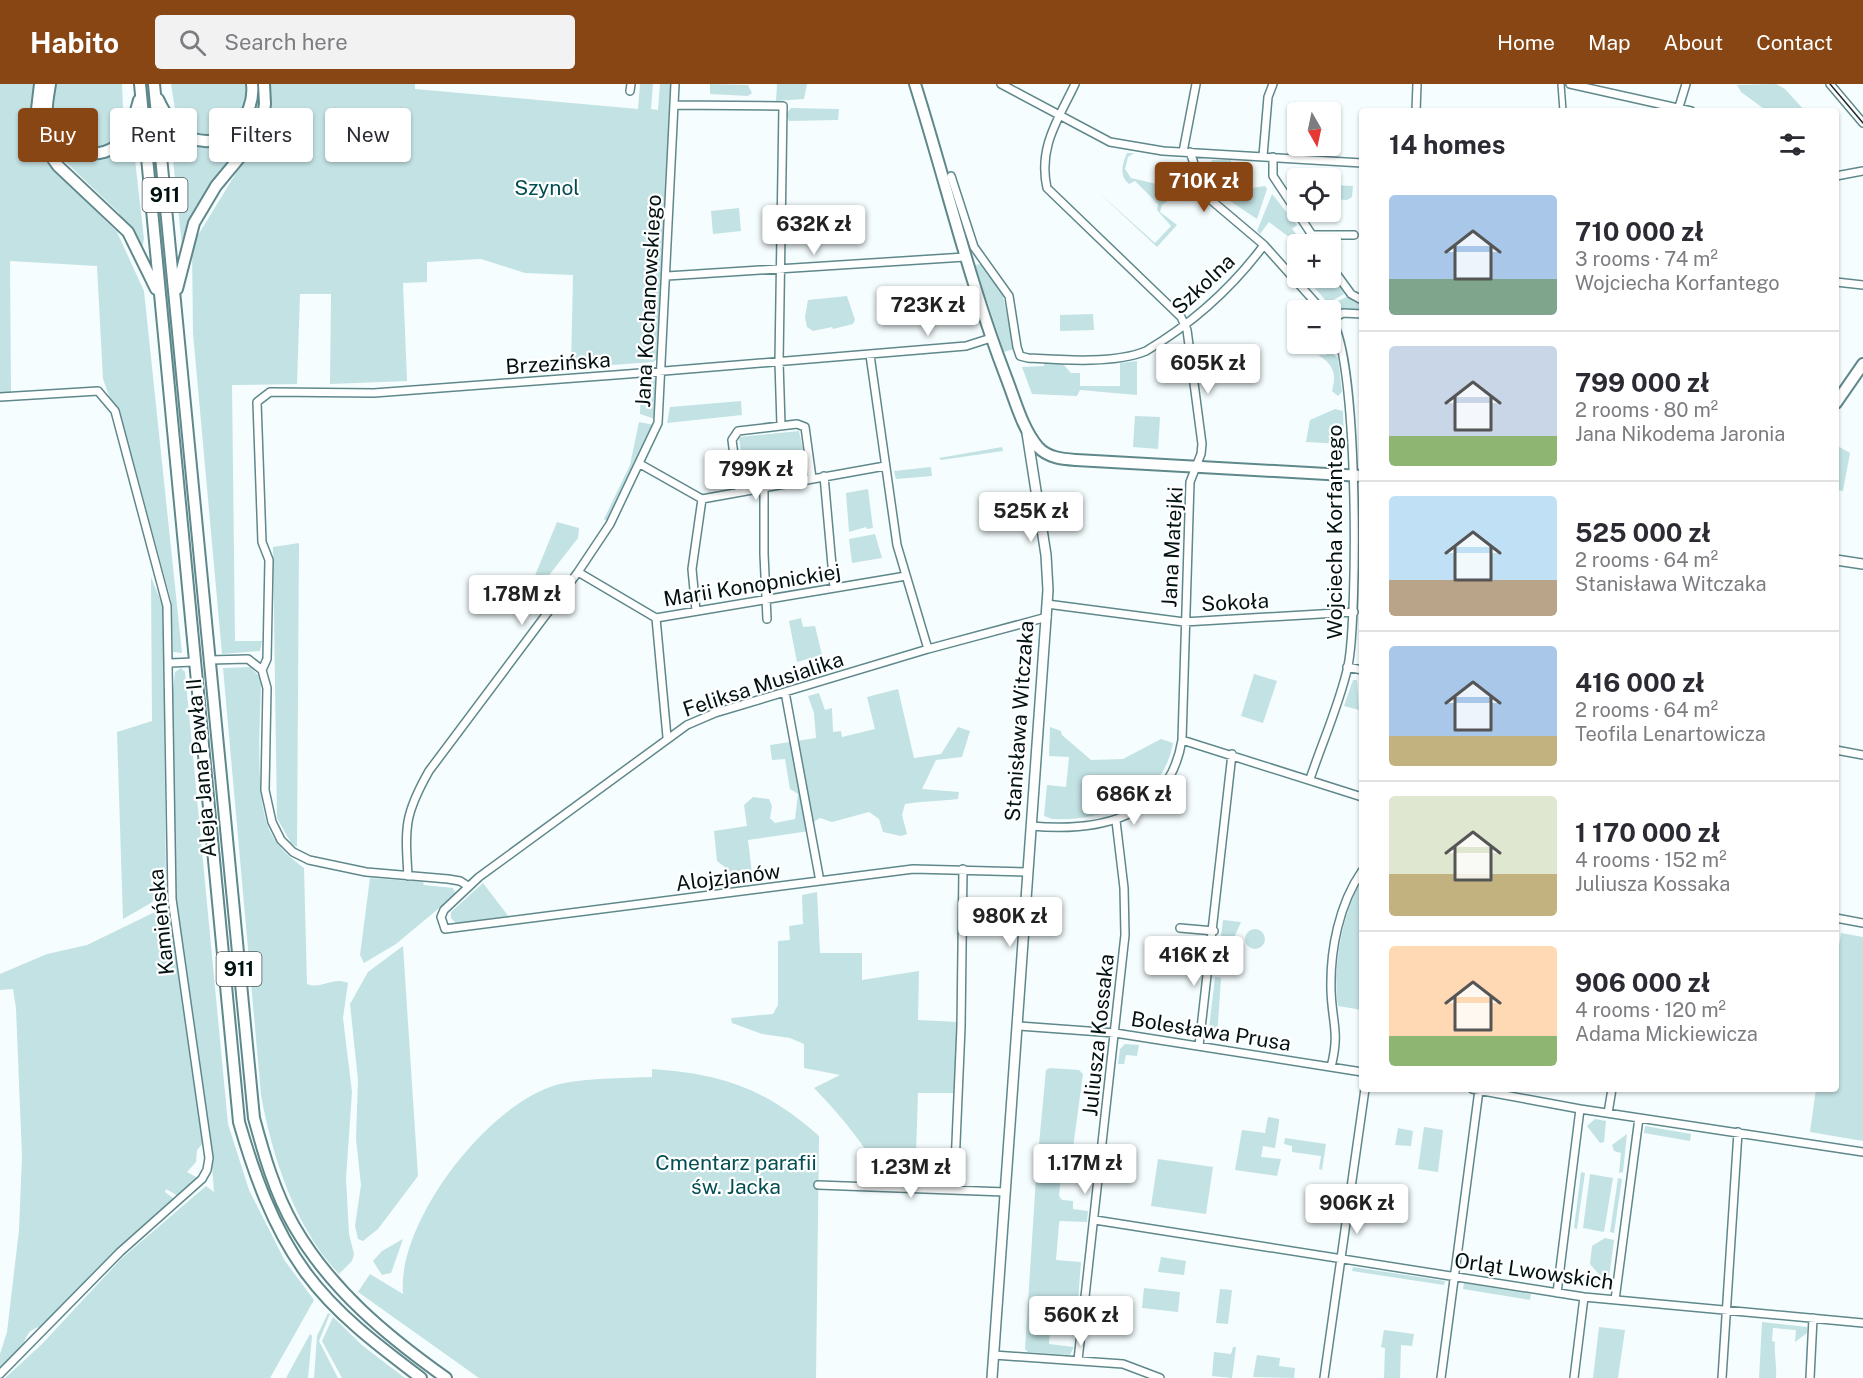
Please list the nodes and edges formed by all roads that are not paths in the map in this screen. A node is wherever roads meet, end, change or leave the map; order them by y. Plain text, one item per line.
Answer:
1 (40, 84) edge
2 (50, 84) edge
3 (252, 84) edge
4 (264, 84) edge
5 (675, 84) edge
6 (915, 84) edge
7 (1001, 84) edge
8 (1075, 84) edge
9 (1196, 84) edge
10 (1274, 84) edge
11 (1417, 84) edge
12 (1561, 84) edge
13 (1570, 84) edge
14 (1686, 84) edge
15 (1830, 84) edge
16 (155, 88) edge
17 (140, 89) edge
18 (674, 105) junction
19 (1416, 108) edge
20 (1563, 108) edge
21 (1674, 108) edge
22 (1678, 108) edge
23 (1061, 114) junction
24 (1863, 123) edge
25 (1186, 152) junction
26 (1263, 156) junction
27 (1273, 157) junction
28 (1359, 163) edge
29 (1863, 171) edge
30 (1839, 175) edge
31 (951, 176) dead end
32 (1311, 234) edge
33 (1341, 235) edge
34 (1358, 235) edge
35 (1264, 245) junction
36 (965, 257) junction
37 (782, 270) junction
38 (667, 276) junction
39 (1341, 280) edge
40 (1839, 282) edge
41 (1863, 285) edge
42 (175, 298) junction
43 (1359, 298) edge
44 (160, 300) junction
45 (1313, 300) edge
46 (1341, 314) edge
47 (1359, 314) edge
48 (1185, 324) junction
49 (991, 338) junction
50 (1341, 348) edge
51 (870, 355) junction
52 (779, 362) junction
53 (1863, 364) edge
54 (662, 371) junction
55 (0, 397) edge
56 (1839, 399) edge
57 (781, 425) junction
58 (1026, 429) junction
59 (640, 464) junction
60 (1197, 465) junction
61 (885, 466) junction
62 (1357, 475) edge
63 (824, 476) junction
64 (812, 478) junction
65 (765, 487) junction
66 (740, 492) junction
67 (702, 498) junction
68 (1839, 560) edge
69 (1863, 564) edge
70 (578, 572) junction
71 (906, 576) junction
72 (834, 588) junction
73 (765, 600) junction
74 (1047, 604) junction
75 (696, 611) junction
76 (1354, 612) junction
77 (1047, 617) junction
78 (656, 618) junction
79 (767, 619) dead end
80 (1184, 622) junction
81 (928, 649) junction
82 (210, 660) junction
83 (194, 662) junction
84 (170, 663) junction
85 (1347, 667) junction
86 (1359, 669) edge
87 (262, 670) junction
88 (785, 692) junction
89 (667, 736) junction
90 (1182, 740) junction
91 (1839, 751) edge
92 (1232, 754) junction
93 (1863, 755) edge
94 (1310, 779) junction
95 (1359, 795) edge
96 (1116, 821) junction
97 (1030, 826) junction
98 (963, 869) junction
99 (1028, 872) junction
100 (408, 876) junction
101 (819, 876) dead end
102 (1359, 877) edge
103 (468, 886) junction
104 (441, 917) joint
105 (1839, 919) edge
106 (1863, 923) edge
107 (1180, 928) dead end
108 (1214, 931) junction
109 (1019, 1026) junction
110 (1114, 1033) junction
111 (1199, 1046) junction
112 (1331, 1067) junction
113 (1359, 1072) edge
114 (1365, 1092) edge
115 (1475, 1092) edge
116 (1486, 1092) edge
117 (1612, 1092) edge
118 (1580, 1109) junction
119 (1608, 1113) junction
120 (1639, 1118) junction
121 (1738, 1132) junction
122 (1863, 1152) edge
123 (818, 1185) dead end
124 (954, 1189) junction
125 (1005, 1191) junction
126 (1095, 1220) junction
127 (1341, 1258) junction
128 (1453, 1276) junction
129 (1557, 1293) junction
130 (1584, 1297) junction
131 (1615, 1300) junction
132 (1727, 1310) junction
133 (1814, 1318) junction
134 (1863, 1323) edge
135 (994, 1355) junction
136 (1078, 1359) junction
137 (0, 1374) edge
138 (421, 1378) edge
139 (446, 1378) edge
140 (992, 1378) edge
141 (1160, 1378) edge
142 (1324, 1378) edge
143 (1441, 1378) edge
144 (1574, 1378) edge
145 (1722, 1378) edge
146 (1810, 1378) edge

1 - 44 main road
2 - 17 main road
3 - 16 main road
4 - 42 main road
5 - 18 street, Jana Kochanowskiego
6 - 36 main road, Stanisława Witczaka
7 - 23 street
8 - 23 street
9 - 25 street
10 - 26 street
11 - 19 street
12 - 20 street
13 - 21 street
14 - 22 street
15 - 24 street
16 - 42 main road, Aleja Jana Pawła II / 911
17 - 44 main road, Aleja Jana Pawła II / 911
18 - 37 street
18 - 38 street, Jana Kochanowskiego
23 - 25 street
23 - 48 street
25 - 26 street
25 - 35 street
26 - 27 street
27 - 28 street
27 - 32 street
29 - 30 street
31 - 48 street, Szkolna
33 - 34 street
35 - 45 street
35 - 48 street, Szkolna
36 - 37 street
36 - 49 main road, Stanisława Witczaka
37 - 38 street
37 - 52 street
38 - 54 street, Jana Kochanowskiego
39 - 43 street
40 - 41 street
42 - 82 main road, Aleja Jana Pawła II / 911
44 - 83 main road, Aleja Jana Pawła II / 911
46 - 47 street
48 - 60 street, Jana Matejki
49 - 51 street, Brzezińska
49 - 58 main road, Stanisława Witczaka
50 - 62 street, Wojciecha Korfantego
51 - 52 street, Brzezińska
51 - 61 street
52 - 54 street, Brzezińska
52 - 57 street
53 - 56 main road
54 - 59 street, Jana Kochanowskiego
54 - 87 street, Brzezińska
55 - 84 street, Kamieńska
57 - 64 street
57 - 66 street
58 - 60 main road
58 - 74 street, Stanisława Witczaka
59 - 67 street
59 - 70 street, Jana Kochanowskiego
60 - 62 main road
60 - 80 street, Jana Matejki
61 - 63 street
61 - 71 street
62 - 76 street, Wojciecha Korfantego
63 - 64 street
63 - 72 street
64 - 65 street
65 - 66 street
65 - 73 street
66 - 67 street
67 - 75 street
68 - 69 street
70 - 78 street, Marii Konopnickiej
70 - 100 street, Jana Kochanowskiego
71 - 72 street, Marii Konopnickiej
71 - 81 street
72 - 73 street, Marii Konopnickiej
73 - 75 street, Marii Konopnickiej
73 - 79 street
74 - 77 street, Stanisława Witczaka
74 - 80 street, Sokoła
75 - 78 street, Marii Konopnickiej
76 - 80 street, Sokoła
76 - 85 street, Wojciecha Korfantego
77 - 81 street, Feliksa Musialika
77 - 97 street, Stanisława Witczaka
78 - 89 street
80 - 90 street, Jana Matejki
81 - 88 street, Feliksa Musialika
82 - 87 street
82 - 139 main road, Aleja Jana Pawła II / 911
83 - 84 street
83 - 138 main road, Aleja Jana Pawła II / 911
84 - 137 street, Kamieńska
85 - 86 street
85 - 94 street, Wojciecha Korfantego
87 - 100 street
88 - 89 street, Feliksa Musialika
88 - 101 street
89 - 103 street, Feliksa Musialika
90 - 92 street
90 - 96 street, Jana Matejki
91 - 93 street
92 - 94 street
92 - 108 street
94 - 95 street
96 - 97 street, Jana Matejki
96 - 110 street, Juliusza Kossaka
97 - 99 street, Stanisława Witczaka
98 - 99 street, Alojzjanów
98 - 104 street, Alojzjanów
98 - 124 street
99 - 109 street, Stanisława Witczaka
100 - 103 street
102 - 112 street
103 - 104 street, Feliksa Musialika
105 - 106 street
107 - 108 street
108 - 111 street
109 - 110 street, Bolesława Prusa
109 - 125 street, Stanisława Witczaka
110 - 111 street, Bolesława Prusa
110 - 126 street, Juliusza Kossaka
111 - 112 street, Bolesława Prusa
112 - 113 street, Bolesława Prusa
114 - 127 street
115 - 128 street
116 - 118 street
117 - 119 street
118 - 119 street
118 - 129 street
119 - 120 street
120 - 121 street
120 - 131 street
121 - 122 street
121 - 132 street
123 - 124 street
124 - 125 street
125 - 135 street, Stanisława Witczaka
126 - 127 street, Orląt Lwowskich
126 - 136 street, Juliusza Kossaka
127 - 128 street, Orląt Lwowskich
127 - 142 street
128 - 129 street, Orląt Lwowskich
128 - 143 street
129 - 130 street, Orląt Lwowskich
130 - 131 street, Orląt Lwowskich
130 - 144 street
131 - 132 street, Orląt Lwowskich
132 - 133 street, Orląt Lwowskich
132 - 145 street
133 - 134 street, Orląt Lwowskich
133 - 146 street
135 - 136 street
135 - 140 street, Stanisława Witczaka
136 - 141 street

